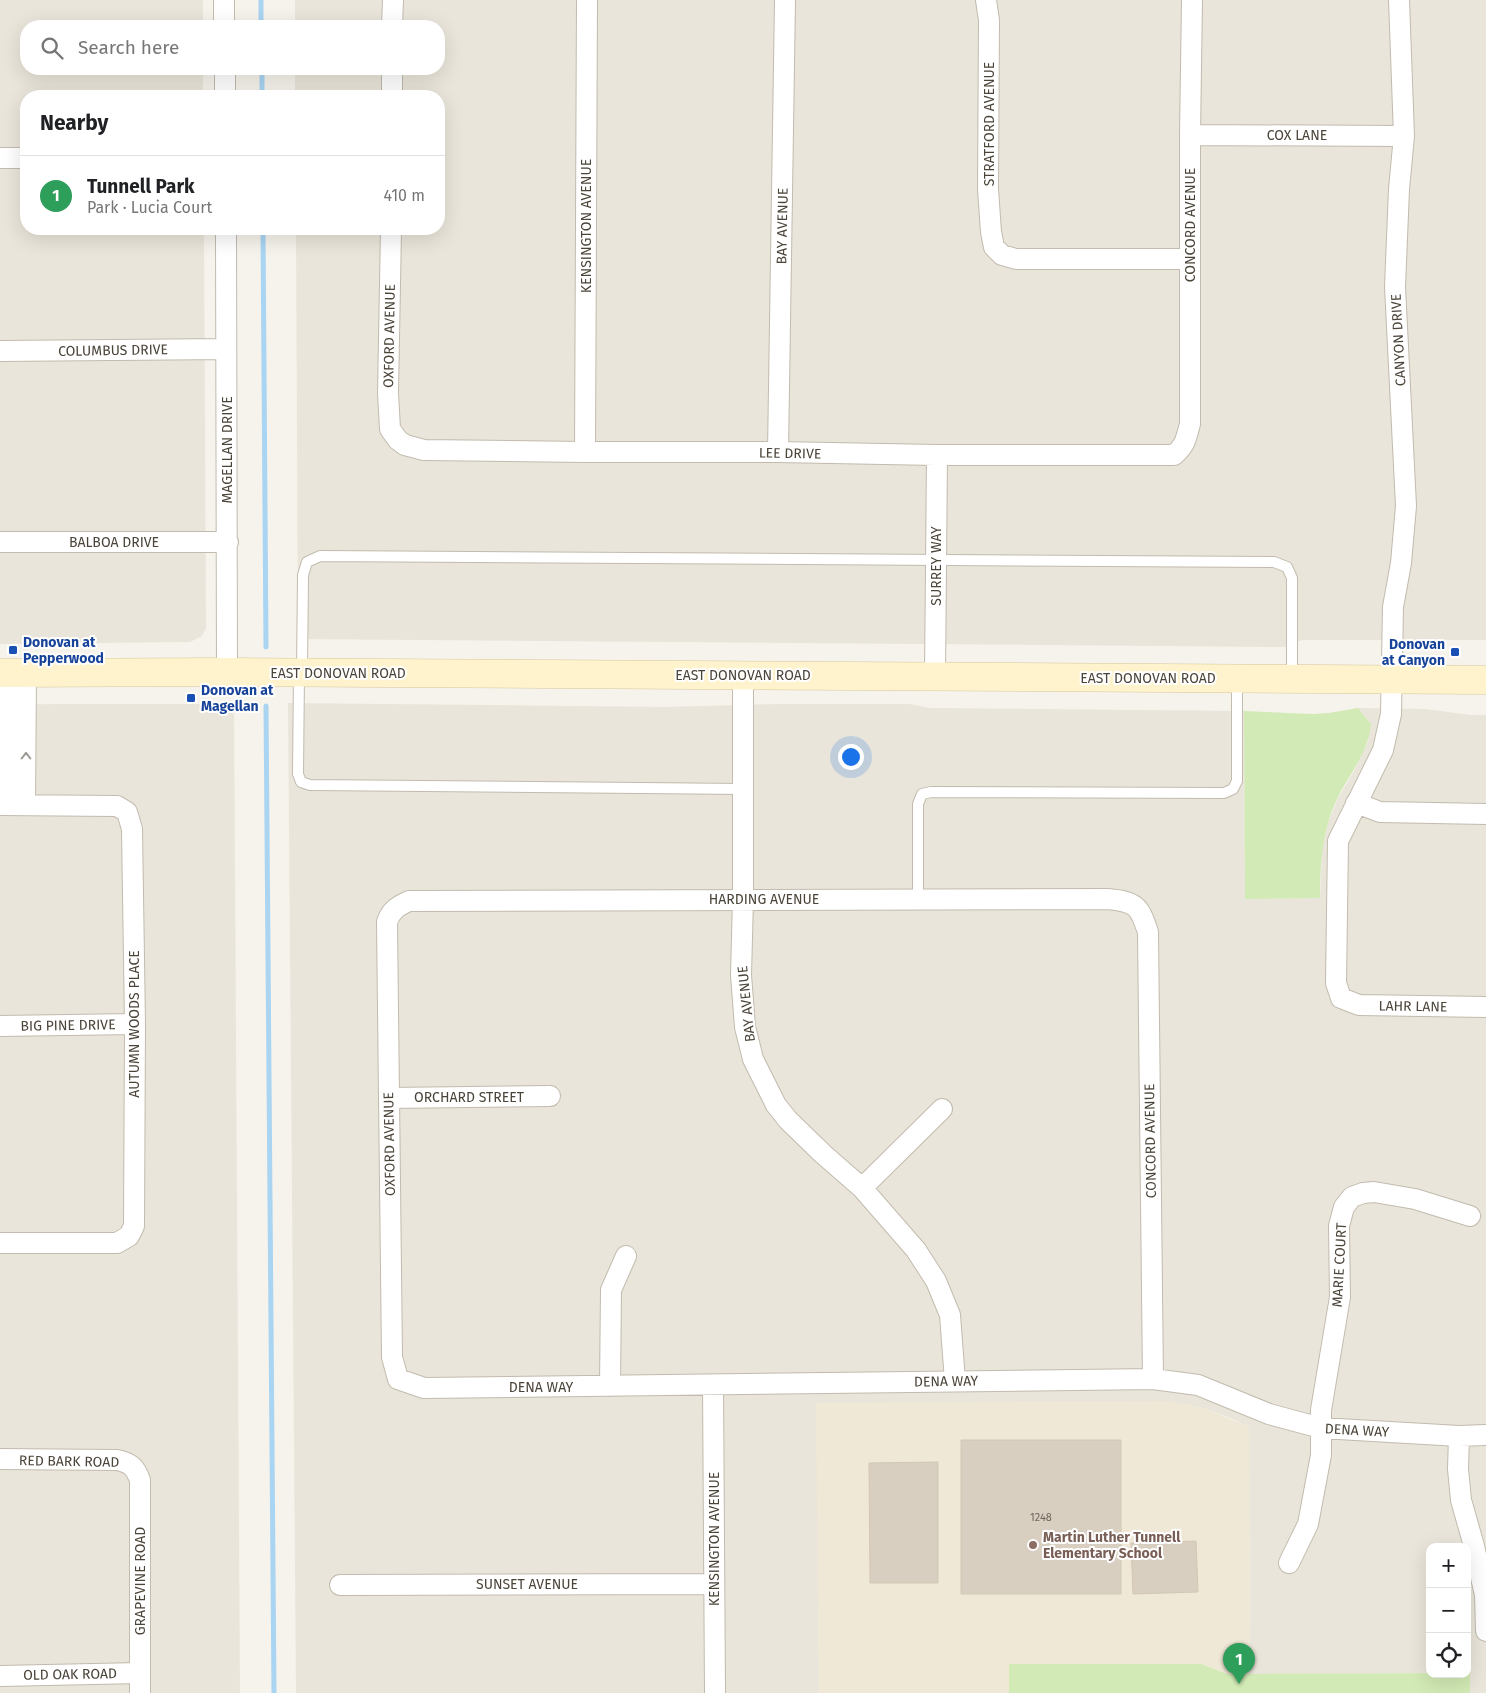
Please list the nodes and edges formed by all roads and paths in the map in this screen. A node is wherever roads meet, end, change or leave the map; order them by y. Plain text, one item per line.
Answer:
1 (224, 0) edge
2 (393, 0) edge
3 (587, 0) edge
4 (785, 0) edge
5 (986, 0) edge
6 (1192, 0) edge
7 (1399, 0) edge
8 (224, 20) edge
9 (392, 20) edge
10 (225, 75) edge
11 (392, 75) edge
12 (225, 90) edge
13 (392, 90) edge
14 (1190, 135) junction
15 (1404, 136) junction
16 (0, 158) edge
17 (20, 158) edge
18 (226, 235) edge
19 (391, 235) edge
20 (1190, 259) junction
21 (226, 349) junction
22 (0, 351) edge
23 (398, 440) joint
24 (1182, 448) joint
25 (585, 452) junction
26 (778, 452) junction
27 (937, 455) junction
28 (0, 542) edge
29 (228, 542) junction
30 (936, 560) junction
31 (228, 672) junction
32 (300, 672) junction
33 (11, 673) edge
34 (743, 675) junction
35 (935, 677) junction
36 (1237, 678) junction
37 (1292, 679) junction
38 (1391, 679) junction
39 (1486, 680) edge
40 (744, 789) junction
41 (1356, 803) junction
42 (11, 805) edge
43 (1486, 814) edge
44 (918, 898) junction
45 (743, 899) junction
46 (1136, 906) joint
47 (393, 910) joint
48 (1341, 998) joint
49 (1486, 1007) edge
50 (135, 1024) junction
51 (0, 1026) edge
52 (550, 1096) dead end
53 (389, 1098) junction
54 (942, 1109) dead end
55 (862, 1188) junction
56 (1470, 1216) dead end
57 (0, 1244) edge
58 (626, 1256) dead end
59 (398, 1379) joint
60 (1153, 1379) junction
61 (955, 1381) junction
62 (713, 1385) junction
63 (610, 1386) junction
64 (1321, 1428) junction
65 (1486, 1435) edge
66 (1459, 1436) junction
67 (0, 1459) edge
68 (136, 1469) joint
69 (1288, 1563) dead end
70 (714, 1584) junction
71 (340, 1585) dead end
72 (1486, 1631) edge
73 (140, 1673) junction
74 (0, 1676) edge
75 (140, 1693) edge
76 (715, 1693) edge

1 - 8 street
2 - 9 street
3 - 25 street, KENSINGTON AVENUE
4 - 26 street, BAY AVENUE
5 - 20 street, STRATFORD AVENUE
6 - 14 street, CONCORD AVENUE
7 - 15 street, CANYON DRIVE
10 - 12 street
11 - 13 street
14 - 15 street, COX LANE
14 - 20 street, CONCORD AVENUE
15 - 38 street, CANYON DRIVE
16 - 17 street
18 - 21 street, MAGELLAN DRIVE
19 - 23 street, OXFORD AVENUE
20 - 24 street, CONCORD AVENUE
21 - 22 street, COLUMBUS DRIVE
21 - 29 street, MAGELLAN DRIVE
23 - 25 street, LEE DRIVE
24 - 27 street, LEE DRIVE
25 - 26 street, LEE DRIVE
26 - 27 street, LEE DRIVE
27 - 30 street, SURREY WAY
28 - 29 street, BALBOA DRIVE
29 - 31 street, MAGELLAN DRIVE
30 - 32 lane
30 - 35 street, SURREY WAY
30 - 37 lane
31 - 32 street, EAST DONOVAN ROAD
31 - 33 street, EAST DONOVAN ROAD
32 - 34 street, EAST DONOVAN ROAD
32 - 40 lane
33 - 42 street
34 - 35 street, EAST DONOVAN ROAD
34 - 40 street, BAY AVENUE
35 - 36 street, EAST DONOVAN ROAD
36 - 37 street, EAST DONOVAN ROAD
36 - 44 lane
37 - 38 street, EAST DONOVAN ROAD
38 - 39 street, EAST DONOVAN ROAD
38 - 41 street, CANYON DRIVE
40 - 45 street, BAY AVENUE
41 - 43 street
41 - 48 street, CANYON DRIVE
42 - 50 street, AUTUMN WOODS PLACE
44 - 45 street, HARDING AVENUE
44 - 46 street, HARDING AVENUE
45 - 47 street, HARDING AVENUE
45 - 55 street, BAY AVENUE
46 - 60 street, CONCORD AVENUE
47 - 53 street, OXFORD AVENUE
48 - 49 street, LAHR LANE
50 - 51 street, BIG PINE DRIVE
50 - 57 street, AUTUMN WOODS PLACE
52 - 53 street, ORCHARD STREET
53 - 59 street, OXFORD AVENUE
54 - 55 street
55 - 61 street, BAY AVENUE
56 - 64 street, MARIE COURT
58 - 63 street
59 - 63 street, DENA WAY
60 - 61 street, DENA WAY
60 - 64 street, DENA WAY
61 - 62 street, DENA WAY
62 - 63 street, DENA WAY
62 - 70 street, KENSINGTON AVENUE
64 - 66 street, DENA WAY
64 - 69 street, MARIE COURT
65 - 66 street, DENA WAY
66 - 72 street
67 - 68 street, RED BARK ROAD
68 - 73 street, GRAPEVINE ROAD
70 - 71 street, SUNSET AVENUE
70 - 76 street, KENSINGTON AVENUE
73 - 74 street, OLD OAK ROAD
73 - 75 street, GRAPEVINE ROAD

